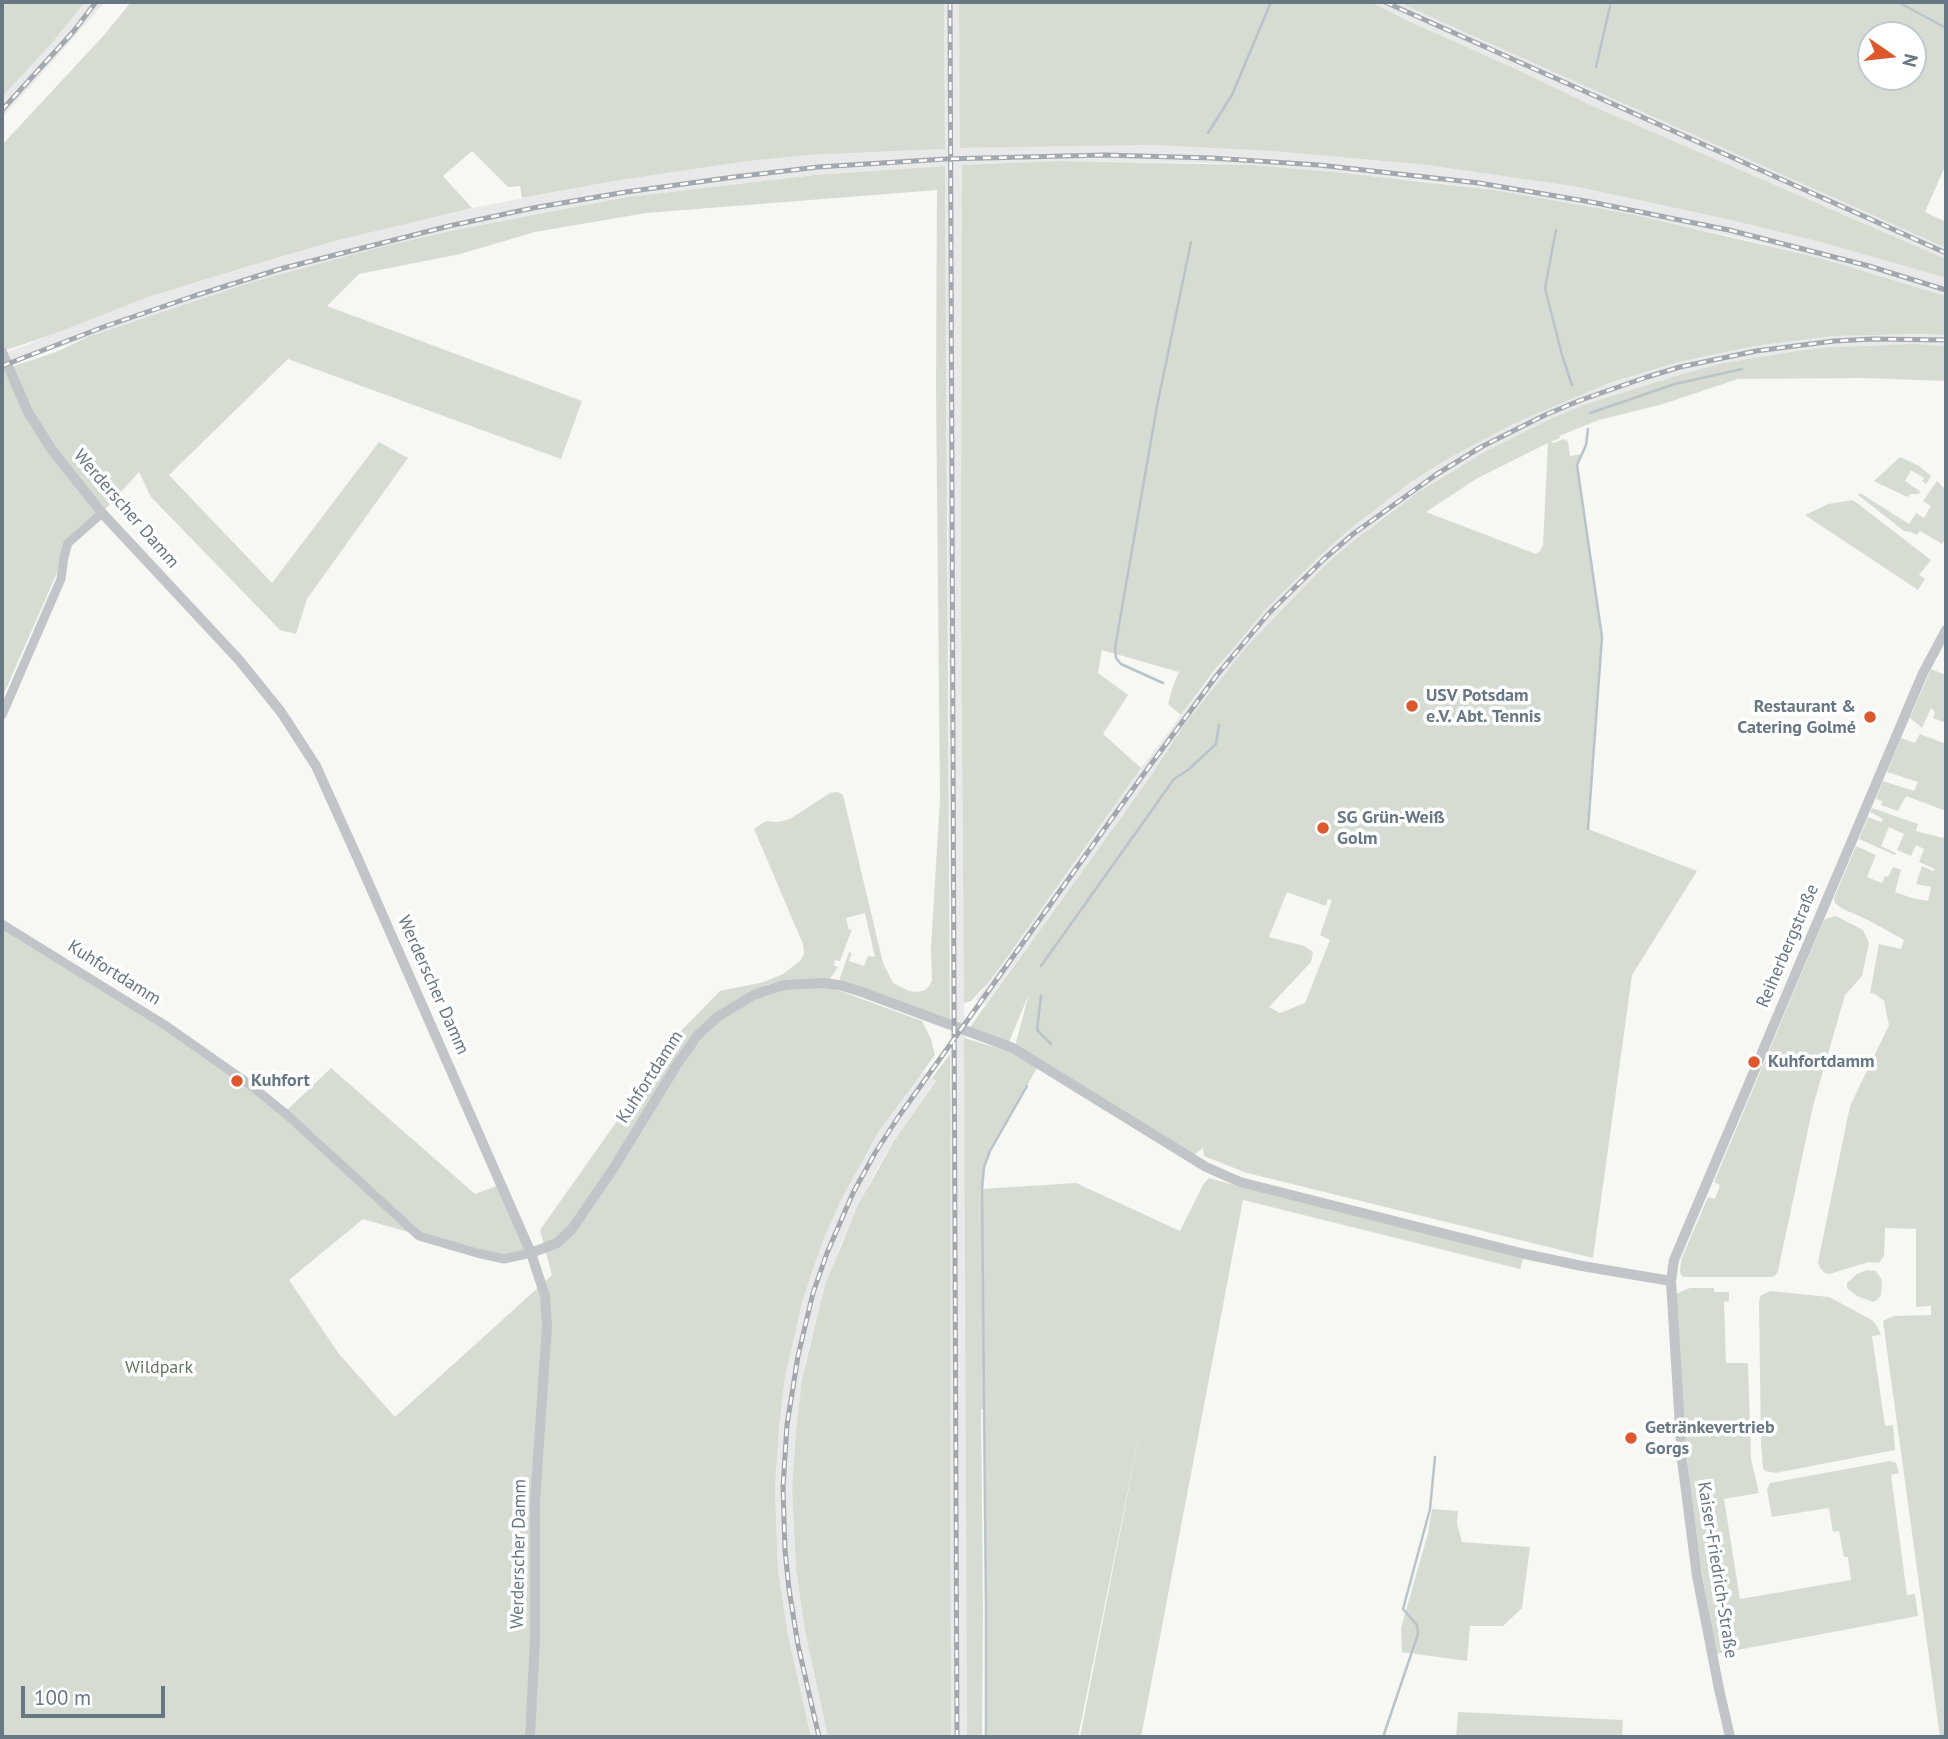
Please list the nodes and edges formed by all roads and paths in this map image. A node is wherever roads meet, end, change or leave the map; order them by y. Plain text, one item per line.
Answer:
1 (2, 352) edge
2 (102, 513) junction
3 (1946, 629) edge
4 (2, 715) edge
5 (2, 923) edge
6 (531, 1253) junction
7 (1671, 1281) junction
8 (530, 1737) edge
9 (1730, 1737) edge

1 - 2 street, Werderscher Damm
2 - 4 street
2 - 6 street, Werderscher Damm
3 - 7 street, Reiherbergstraße
5 - 6 street, Kuhfortdamm
6 - 7 street, Kuhfortdamm
6 - 8 street, Werderscher Damm
7 - 9 street, Kaiser-Friedrich-Straße

